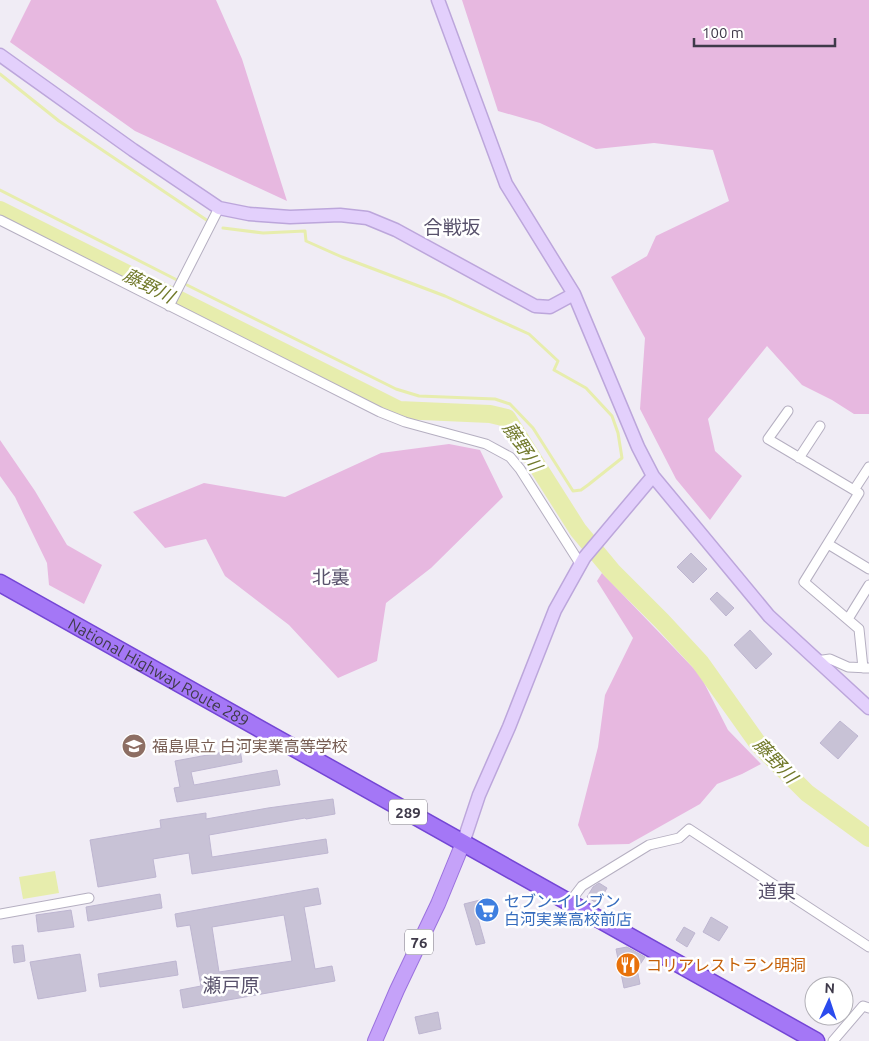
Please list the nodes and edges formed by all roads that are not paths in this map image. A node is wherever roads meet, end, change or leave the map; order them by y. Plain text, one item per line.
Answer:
1 (438, 0) edge
2 (0, 55) edge
3 (219, 208) junction
4 (0, 220) edge
5 (574, 294) junction
6 (169, 306) junction
7 (788, 411) dead end
8 (820, 426) dead end
9 (799, 458) junction
10 (869, 467) edge
11 (653, 476) junction
12 (854, 490) junction
13 (828, 544) junction
14 (582, 562) junction
15 (869, 569) edge
16 (0, 583) edge
17 (869, 585) edge
18 (848, 619) junction
19 (816, 661) junction
20 (867, 668) edge
21 (869, 708) edge
22 (463, 843) junction
23 (89, 898) dead end
24 (569, 903) junction
25 (0, 914) edge
26 (869, 947) edge
27 (869, 1008) edge
28 (375, 1041) edge
29 (816, 1041) edge
30 (833, 1041) edge

1 - 5 street
2 - 3 street
3 - 5 street
3 - 6 street
4 - 6 street
5 - 11 street
6 - 14 street
7 - 9 street
8 - 9 street
9 - 12 street
10 - 12 street
11 - 14 street
11 - 19 street
12 - 13 street
13 - 15 street
13 - 18 street
14 - 22 street
16 - 22 highway, National Highway Route 289 / 289
17 - 18 street
18 - 20 street
19 - 20 street
19 - 21 street
22 - 24 highway, National Highway Route 289 / 289
22 - 28 main road, 76
23 - 25 street
24 - 26 street
24 - 29 highway, National Highway Route 289 / 289
27 - 30 street

